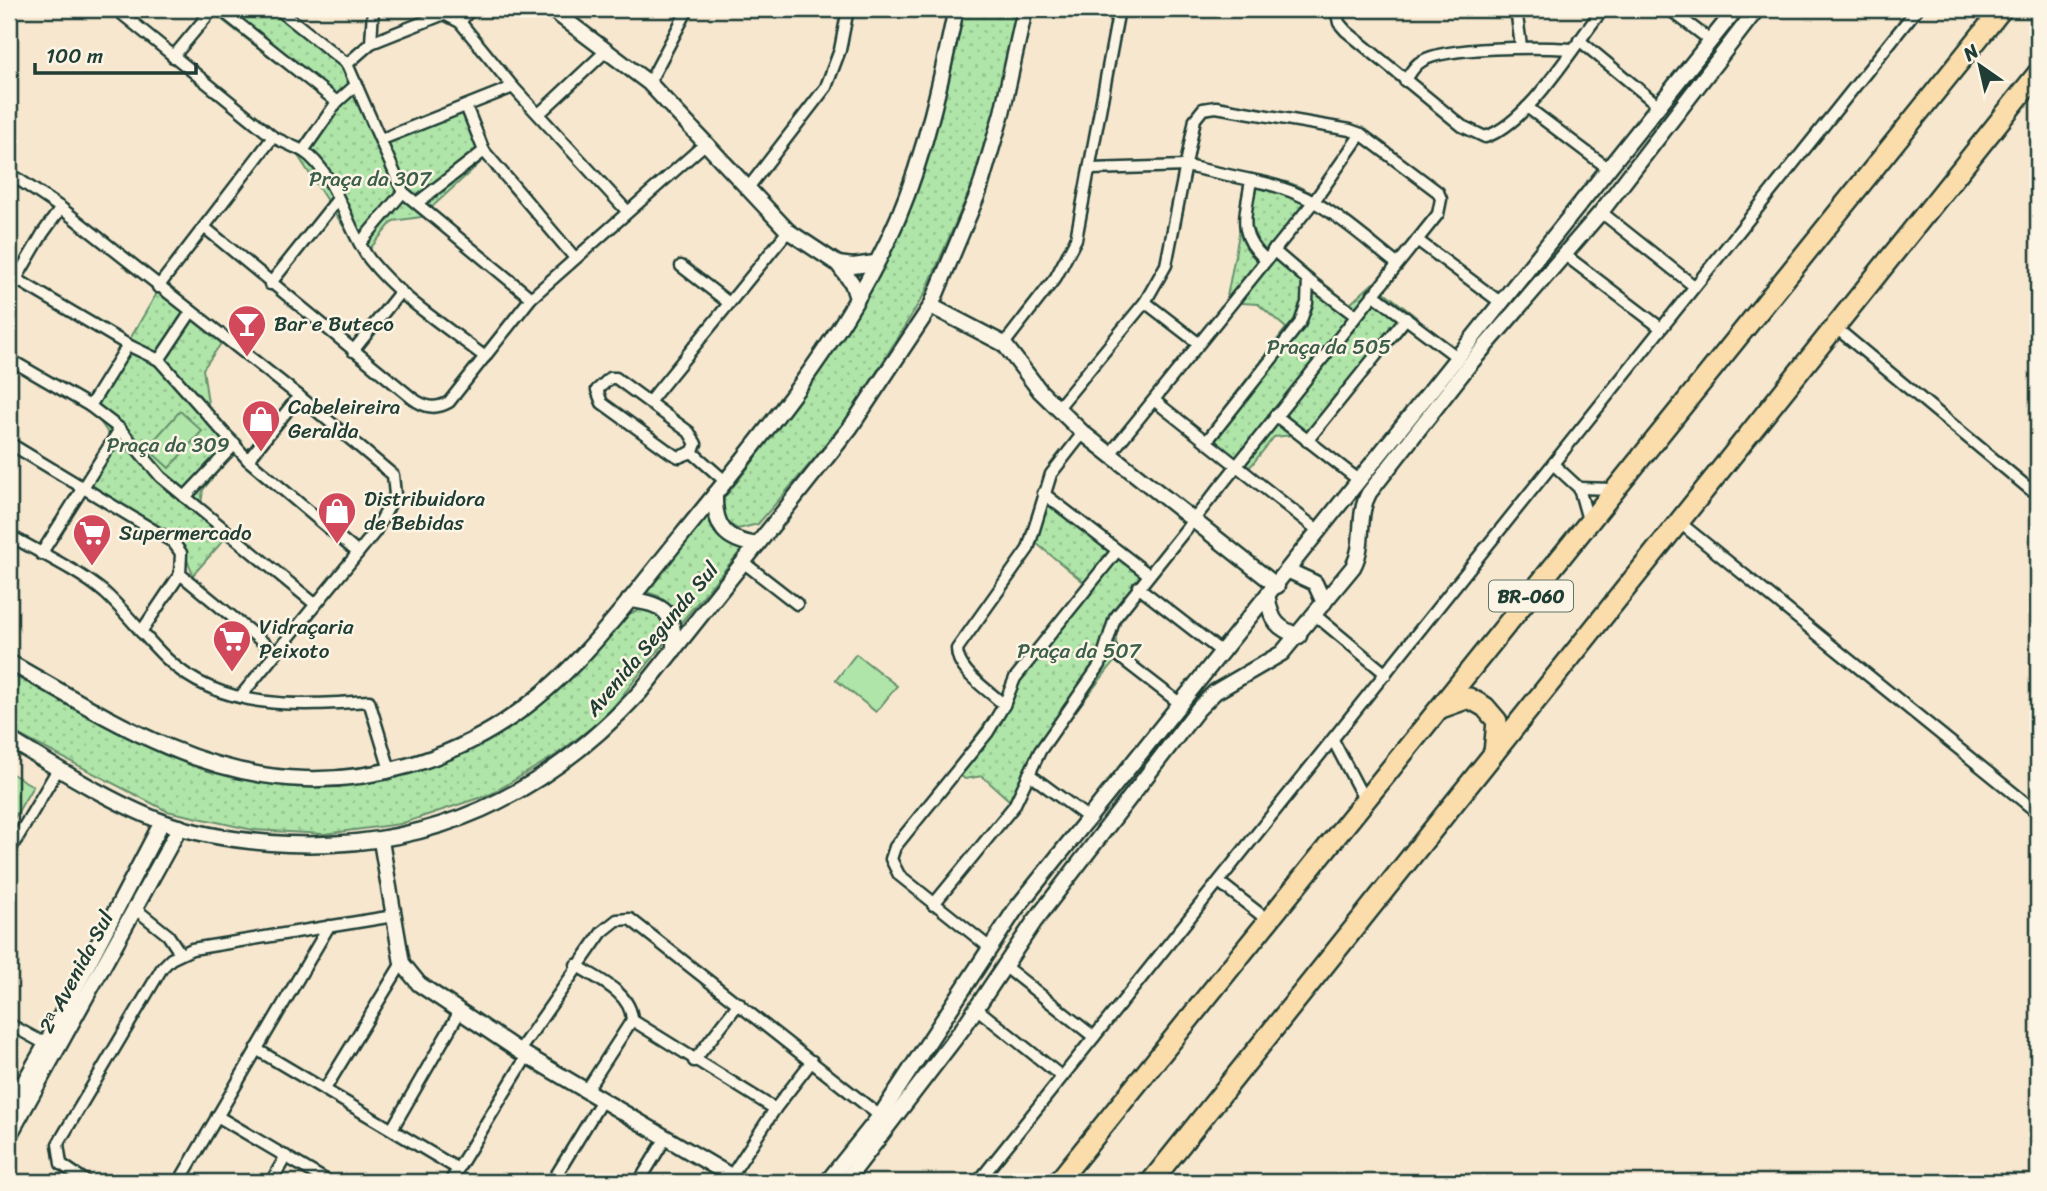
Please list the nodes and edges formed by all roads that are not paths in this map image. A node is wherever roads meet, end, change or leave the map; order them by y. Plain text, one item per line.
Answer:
1 (116, 9) edge
2 (213, 9) edge
3 (220, 9) edge
4 (278, 9) edge
5 (373, 9) edge
6 (471, 9) edge
7 (551, 9) edge
8 (688, 9) edge
9 (848, 9) edge
10 (956, 9) edge
11 (1025, 9) edge
12 (1119, 9) edge
13 (1336, 9) edge
14 (1516, 9) edge
15 (1592, 9) edge
16 (1603, 9) edge
17 (1669, 9) edge
18 (1736, 9) edge
19 (1757, 9) edge
20 (1917, 9) edge
21 (2002, 9) edge
22 (441, 11) edge
23 (567, 13) edge
24 (1594, 20) junction
25 (460, 22) junction
26 (1579, 40) junction
27 (1711, 41) junction
28 (371, 43) junction
29 (1521, 46) junction
30 (1572, 49) junction
31 (606, 51) junction
32 (173, 57) junction
33 (347, 64) junction
34 (2038, 73) edge
35 (1405, 81) junction
36 (649, 83) junction
37 (357, 84) junction
38 (513, 87) junction
39 (337, 102) junction
40 (466, 106) junction
41 (1659, 106) junction
42 (1527, 107) junction
43 (540, 113) junction
44 (1361, 134) junction
45 (274, 137) junction
46 (382, 139) junction
47 (1632, 142) junction
48 (706, 143) junction
49 (303, 151) junction
50 (484, 151) junction
51 (1647, 153) junction
52 (1186, 166) junction
53 (1091, 169) junction
54 (1609, 169) junction
55 (9, 173) edge
56 (1251, 180) junction
57 (748, 188) junction
58 (403, 192) junction
59 (337, 200) junction
60 (1315, 200) junction
61 (417, 203) junction
62 (61, 208) junction
63 (627, 211) junction
64 (1601, 212) junction
65 (204, 227) junction
66 (788, 232) junction
67 (1417, 240) junction
68 (360, 243) junction
69 (1273, 250) junction
70 (1565, 255) junction
71 (575, 258) junction
72 (1265, 259) junction
73 (1536, 259) junction
74 (875, 263) junction
75 (838, 264) junction
76 (1397, 264) junction
77 (681, 266) dead end
78 (1550, 273) junction
79 (16, 279) junction
80 (1308, 280) junction
81 (270, 284) junction
82 (1694, 286) junction
83 (159, 287) junction
84 (9, 291) edge
85 (401, 291) junction
86 (1373, 295) junction
87 (531, 298) junction
88 (857, 298) junction
89 (1145, 302) junction
90 (1500, 302) junction
91 (729, 303) junction
92 (931, 306) junction
93 (191, 312) junction
94 (1356, 316) junction
95 (1406, 318) junction
96 (1835, 327) junction
97 (1661, 328) junction
98 (1198, 343) junction
99 (1004, 344) junction
100 (128, 345) junction
101 (353, 351) junction
102 (485, 357) junction
103 (1457, 357) junction
104 (9, 359) edge
105 (159, 360) junction
106 (299, 396) junction
107 (1155, 401) junction
108 (649, 402) junction
109 (90, 406) junction
110 (1057, 409) junction
111 (1275, 415) junction
112 (120, 429) junction
113 (1083, 433) junction
114 (1207, 441) junction
115 (1307, 441) junction
116 (9, 443) edge
117 (234, 444) junction
118 (692, 452) junction
119 (1110, 454) junction
120 (248, 460) junction
121 (1553, 464) junction
122 (1236, 465) junction
123 (725, 481) junction
124 (1360, 481) junction
125 (82, 487) junction
126 (1579, 488) junction
127 (1617, 489) junction
128 (1043, 493) junction
129 (715, 494) junction
130 (2038, 496) edge
131 (185, 497) junction
132 (1193, 520) junction
133 (1679, 522) junction
134 (1589, 524) junction
135 (1320, 533) junction
136 (9, 535) edge
137 (757, 545) junction
138 (1117, 551) junction
139 (358, 553) junction
140 (41, 554) junction
141 (743, 562) junction
142 (1290, 571) junction
143 (180, 574) junction
144 (1148, 575) junction
145 (1277, 586) junction
146 (1138, 587) junction
147 (1268, 599) junction
148 (629, 600) junction
149 (315, 604) junction
150 (797, 604) dead end
151 (1320, 609) junction
152 (141, 632) junction
153 (1299, 636) junction
154 (1107, 647) junction
155 (674, 650) junction
156 (275, 652) junction
157 (1223, 653) junction
158 (9, 662) edge
159 (1386, 674) junction
160 (240, 697) junction
161 (1004, 705) junction
162 (1182, 705) junction
163 (1440, 709) junction
164 (9, 739) edge
165 (1333, 740) junction
166 (1494, 754) junction
167 (58, 769) junction
168 (390, 770) junction
169 (1029, 774) junction
170 (1365, 802) junction
171 (2038, 813) edge
172 (1090, 819) junction
173 (162, 822) junction
174 (180, 827) junction
175 (381, 841) junction
176 (9, 852) edge
177 (1219, 882) junction
178 (933, 905) junction
179 (134, 907) junction
180 (1016, 910) junction
181 (394, 916) junction
182 (1269, 921) junction
183 (1034, 922) junction
184 (330, 926) junction
185 (989, 947) junction
186 (180, 953) junction
187 (402, 963) junction
188 (576, 965) junction
189 (1003, 965) junction
190 (739, 1003) junction
191 (976, 1008) junction
192 (459, 1013) junction
193 (944, 1018) junction
194 (632, 1020) junction
195 (9, 1024) edge
196 (963, 1028) junction
197 (1094, 1037) junction
198 (52, 1048) junction
199 (256, 1049) junction
200 (523, 1054) junction
201 (694, 1061) junction
202 (812, 1061) junction
203 (1061, 1076) junction
204 (324, 1089) junction
205 (586, 1091) junction
206 (602, 1100) junction
207 (9, 1109) edge
208 (775, 1109) junction
209 (217, 1116) junction
210 (880, 1116) junction
211 (392, 1129) junction
212 (9, 1136) edge
213 (665, 1139) junction
214 (286, 1156) junction
215 (458, 1169) junction
216 (736, 1179) edge
217 (87, 1182) edge
218 (179, 1182) edge
219 (271, 1182) edge
220 (329, 1182) edge
221 (450, 1182) edge
222 (552, 1182) edge
223 (639, 1182) edge
224 (827, 1182) edge
225 (845, 1182) edge
226 (978, 1182) edge
227 (1058, 1182) edge
228 (1152, 1182) edge

1 - 32 street
2 - 32 street
3 - 39 street
4 - 33 street
5 - 28 street
6 - 25 street
7 - 23 street
8 - 36 street
9 - 57 street
10 - 74 street, Avenida Segunda Sul
11 - 92 street, Avenida Segunda Sul
12 - 53 street
13 - 35 street
14 - 29 street
15 - 24 street
16 - 24 street
17 - 27 street
18 - 27 street
19 - 51 street
20 - 82 street
21 - 127 highway, BR-060
22 - 25 street
22 - 28 street
23 - 31 street
24 - 26 street
25 - 38 street
26 - 30 street
26 - 41 street
27 - 41 street
28 - 33 street
29 - 30 street
29 - 35 street
30 - 42 street
31 - 36 street
31 - 43 street
32 - 45 street
33 - 37 street
34 - 96 highway, BR-060
35 - 42 street
36 - 48 street
37 - 39 street
37 - 46 street
38 - 40 street
38 - 43 street
39 - 49 street
40 - 46 street
40 - 50 street
41 - 47 street
42 - 54 street
43 - 63 street
44 - 52 street
44 - 60 street
44 - 67 street
45 - 49 street
45 - 65 street
46 - 58 street
47 - 51 street
47 - 54 street
48 - 57 street
48 - 63 street
49 - 59 street
50 - 61 street
50 - 71 street
51 - 64 street
52 - 53 street
52 - 56 street
52 - 89 street
53 - 99 street
54 - 73 street
55 - 62 street
56 - 60 street
56 - 72 street
57 - 66 street
58 - 61 street
58 - 68 street
59 - 68 street
59 - 81 street
60 - 69 street
60 - 76 street
61 - 87 street
62 - 79 street
62 - 83 street
63 - 71 street
64 - 70 street
64 - 82 street
65 - 81 street
65 - 83 street
66 - 75 street
66 - 91 street
67 - 76 street
67 - 90 street
68 - 85 street
69 - 72 street
69 - 80 street
70 - 78 street
70 - 97 street
71 - 87 street
72 - 98 street
73 - 78 street
73 - 90 street
74 - 75 street
74 - 88 street, Avenida Segunda Sul
75 - 88 street
76 - 86 street
77 - 91 street
78 - 151 street
79 - 84 street
79 - 100 street
80 - 94 street
80 - 114 street
81 - 101 street
82 - 97 street
83 - 93 street
85 - 101 street
85 - 102 street
86 - 94 street
86 - 95 street
87 - 102 street
88 - 123 street, Avenida Segunda Sul
89 - 98 street
89 - 110 street
90 - 103 street
91 - 108 street
92 - 99 street
92 - 137 street, Avenida Segunda Sul
93 - 105 street
93 - 106 street
94 - 111 street
95 - 103 street
95 - 115 street
96 - 130 street
96 - 133 highway, BR-060
97 - 121 street
98 - 107 street
99 - 110 street
100 - 105 street
100 - 109 street
101 - 102 street
103 - 124 street
104 - 109 street
105 - 117 street
106 - 120 street
106 - 139 street
107 - 114 street
107 - 119 street
108 - 118 street
108 - 118 street
109 - 112 street
110 - 113 street
111 - 115 street
111 - 122 street
112 - 125 street
112 - 131 street
113 - 119 street
113 - 128 street
114 - 122 street
115 - 124 street
116 - 125 street
117 - 120 street
117 - 131 street
118 - 123 street
119 - 132 street
120 - 139 street
121 - 126 street
121 - 159 street
122 - 132 street
122 - 135 street
123 - 129 street, Avenida Segunda Sul
124 - 135 street
125 - 140 street
125 - 143 street
126 - 127 street
126 - 134 street
127 - 134 highway, BR-060
128 - 138 street
128 - 161 street
129 - 137 street
129 - 148 street, Avenida Segunda Sul
131 - 149 street
132 - 144 street
132 - 145 street
133 - 166 highway, BR-060
133 - 171 street
134 - 163 highway, BR-060
135 - 142 street
136 - 140 street
137 - 141 street, Avenida Segunda Sul
138 - 144 street
138 - 161 street
139 - 149 street
140 - 152 street
141 - 150 street
141 - 155 street, Avenida Segunda Sul
142 - 145 street
142 - 151 street
143 - 152 street
143 - 156 street
144 - 146 street
145 - 147 street
146 - 154 street
146 - 157 street
147 - 153 street
147 - 157 street
148 - 155 street
148 - 168 street, Avenida Segunda Sul
149 - 156 street
151 - 153 street
151 - 159 street
152 - 160 street
153 - 183 street
154 - 162 street
154 - 169 street
155 - 175 street, Avenida Segunda Sul
156 - 160 street
157 - 162 street
158 - 168 street, Avenida Segunda Sul
159 - 165 street
160 - 168 street
161 - 178 street
162 - 172 street
163 - 166 highway
163 - 170 highway, BR-060
164 - 167 street, Avenida Segunda Sul
165 - 170 street
165 - 177 street
166 - 228 highway, BR-060
167 - 173 street, Avenida Segunda Sul
167 - 176 street
169 - 172 street
169 - 178 street
170 - 182 highway, BR-060
172 - 180 street
173 - 174 street, Avenida Segunda Sul
173 - 198 street, 2ᵃ Avenida Sul
174 - 175 street, Avenida Segunda Sul
174 - 179 street, 2ᵃ Avenida Sul
175 - 181 street
177 - 182 street
177 - 197 street
178 - 185 street
179 - 186 street
179 - 198 street, 2ᵃ Avenida Sul
180 - 183 street
180 - 185 street
181 - 184 street
181 - 187 street
182 - 227 highway, BR-060
183 - 189 street
184 - 186 street
184 - 199 street
185 - 193 street
186 - 217 street
187 - 192 street
187 - 204 street
188 - 190 street
188 - 194 street
188 - 200 street
189 - 191 street
189 - 197 street
190 - 201 street
190 - 202 street
191 - 196 street
191 - 203 street
192 - 200 street
192 - 211 street
193 - 196 street
193 - 210 street
194 - 201 street
194 - 205 street
195 - 198 street
196 - 225 street
197 - 203 street
198 - 207 street, 2ᵃ Avenida Sul
198 - 212 street, 2ᵃ Avenida Sul
199 - 204 street
199 - 209 street
200 - 205 street
200 - 215 street
201 - 208 street
202 - 208 street
202 - 210 street
203 - 226 street
204 - 211 street
205 - 206 street
206 - 213 street
206 - 222 street
208 - 216 street
209 - 214 street
209 - 218 street
210 - 224 street
211 - 215 street
213 - 216 street
213 - 223 street
214 - 219 street
214 - 220 street
215 - 221 street

